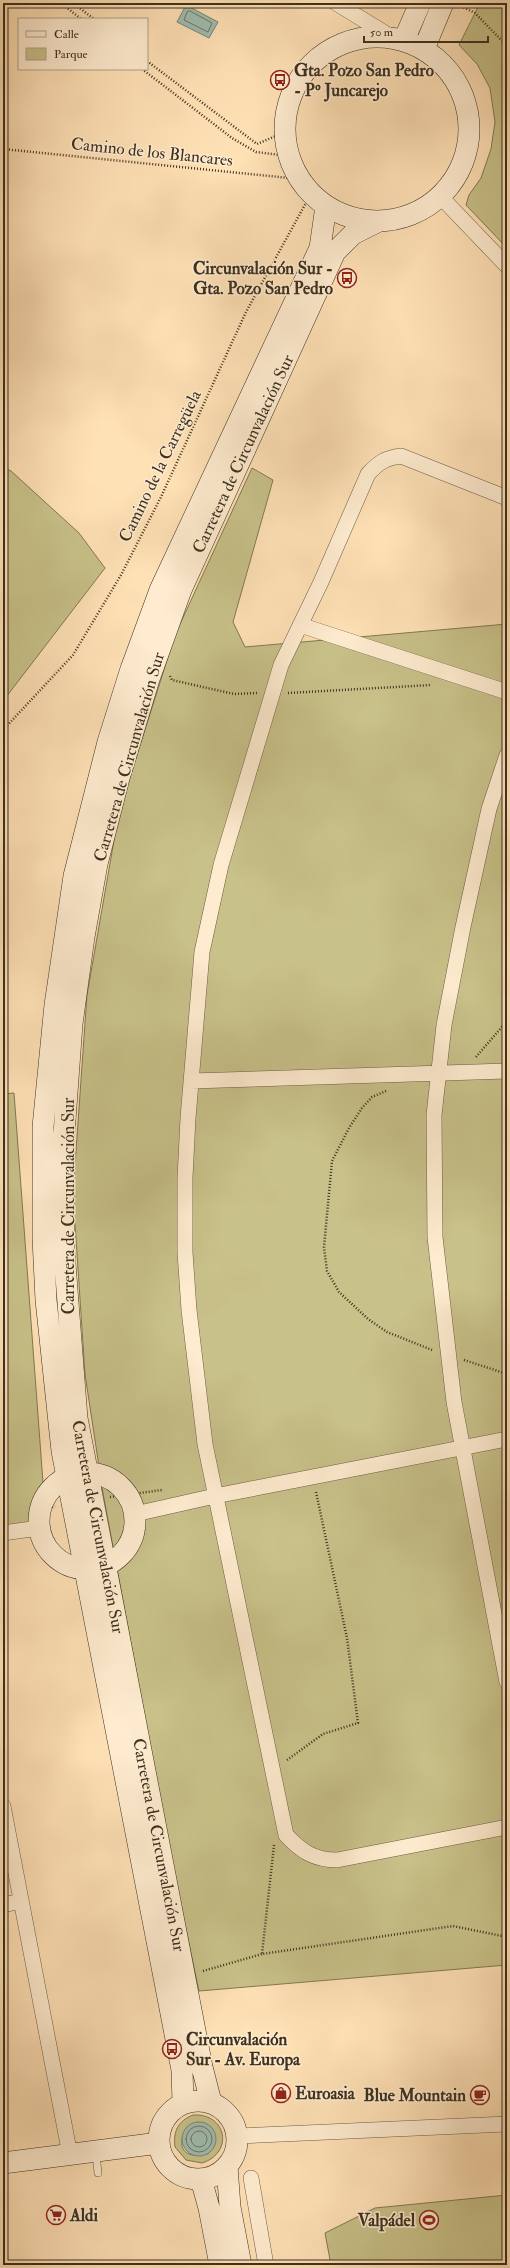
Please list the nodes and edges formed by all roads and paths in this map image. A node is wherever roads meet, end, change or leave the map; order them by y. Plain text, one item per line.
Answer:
1 (61, 3) edge
2 (73, 3) edge
3 (336, 3) edge
4 (420, 3) edge
5 (443, 3) edge
6 (455, 3) edge
7 (80, 18) edge
8 (93, 18) edge
9 (399, 39) junction
10 (507, 46) edge
11 (424, 49) junction
12 (148, 62) edge
13 (143, 70) edge
14 (285, 132) junction
15 (3, 149) edge
16 (288, 156) junction
17 (312, 193) junction
18 (440, 196) junction
19 (377, 222) junction
20 (507, 266) edge
21 (507, 498) edge
22 (300, 625) junction
23 (169, 673) dead end
24 (435, 685) dead end
25 (507, 692) edge
26 (262, 693) dead end
27 (284, 693) dead end
28 (3, 730) edge
29 (507, 755) edge
30 (507, 1021) edge
31 (474, 1059) dead end
32 (507, 1071) edge
33 (438, 1074) junction
34 (191, 1081) junction
35 (392, 1089) dead end
36 (433, 1350) dead end
37 (463, 1360) dead end
38 (507, 1374) edge
39 (507, 1439) edge
40 (463, 1448) junction
41 (77, 1475) junction
42 (314, 1485) dead end
43 (215, 1496) junction
44 (135, 1514) junction
45 (39, 1528) junction
46 (3, 1533) edge
47 (95, 1567) junction
48 (507, 1682) edge
49 (283, 1763) dead end
50 (3, 1806) edge
51 (507, 1826) edge
52 (275, 1839) dead end
53 (21, 1901) junction
54 (3, 1905) edge
55 (507, 1937) edge
56 (262, 1954) junction
57 (196, 1973) dead end
58 (211, 2102) junction
59 (183, 2103) junction
60 (507, 2124) edge
61 (237, 2136) junction
62 (159, 2143) junction
63 (96, 2151) junction
64 (70, 2155) junction
65 (3, 2163) edge
66 (227, 2166) junction
67 (98, 2174) dead end
68 (251, 2178) dead end
69 (201, 2179) junction
70 (220, 2265) edge
71 (241, 2265) edge
72 (266, 2265) edge

1 - 7 path
2 - 8 path
3 - 9 street
4 - 9 street
5 - 11 street
6 - 10 path
9 - 11 street
9 - 14 street
11 - 18 street
12 - 14 path
13 - 16 path
14 - 16 street
15 - 17 path, Camino de los Blancares
16 - 17 street
17 - 19 street
17 - 28 path, Camino de la Carregüela
17 - 41 street, Carretera de Circunvalación Sur
18 - 19 street
18 - 20 street
19 - 41 street, Carretera de Circunvalación Sur
21 - 22 street
22 - 25 street
22 - 34 street
23 - 26 path
24 - 27 path
29 - 33 street
30 - 31 path
32 - 33 street
33 - 34 street
33 - 40 street
34 - 43 street
35 - 36 path
37 - 38 path
39 - 40 street
40 - 43 street
40 - 48 street
41 - 44 street
41 - 45 street
41 - 47 street, Carretera de Circunvalación Sur
42 - 49 path
43 - 44 street
43 - 51 street
44 - 47 street
45 - 46 street
45 - 47 street
47 - 58 street, Carretera de Circunvalación Sur
47 - 59 street, Carretera de Circunvalación Sur
50 - 53 street
52 - 56 path
53 - 54 street
53 - 64 street
55 - 56 path
56 - 57 path
58 - 59 street
58 - 61 street
59 - 62 street
60 - 61 street
61 - 66 street
62 - 63 street
62 - 69 street
63 - 64 street
63 - 67 lane
64 - 65 street
66 - 69 street
66 - 71 street
68 - 72 street
69 - 70 street

